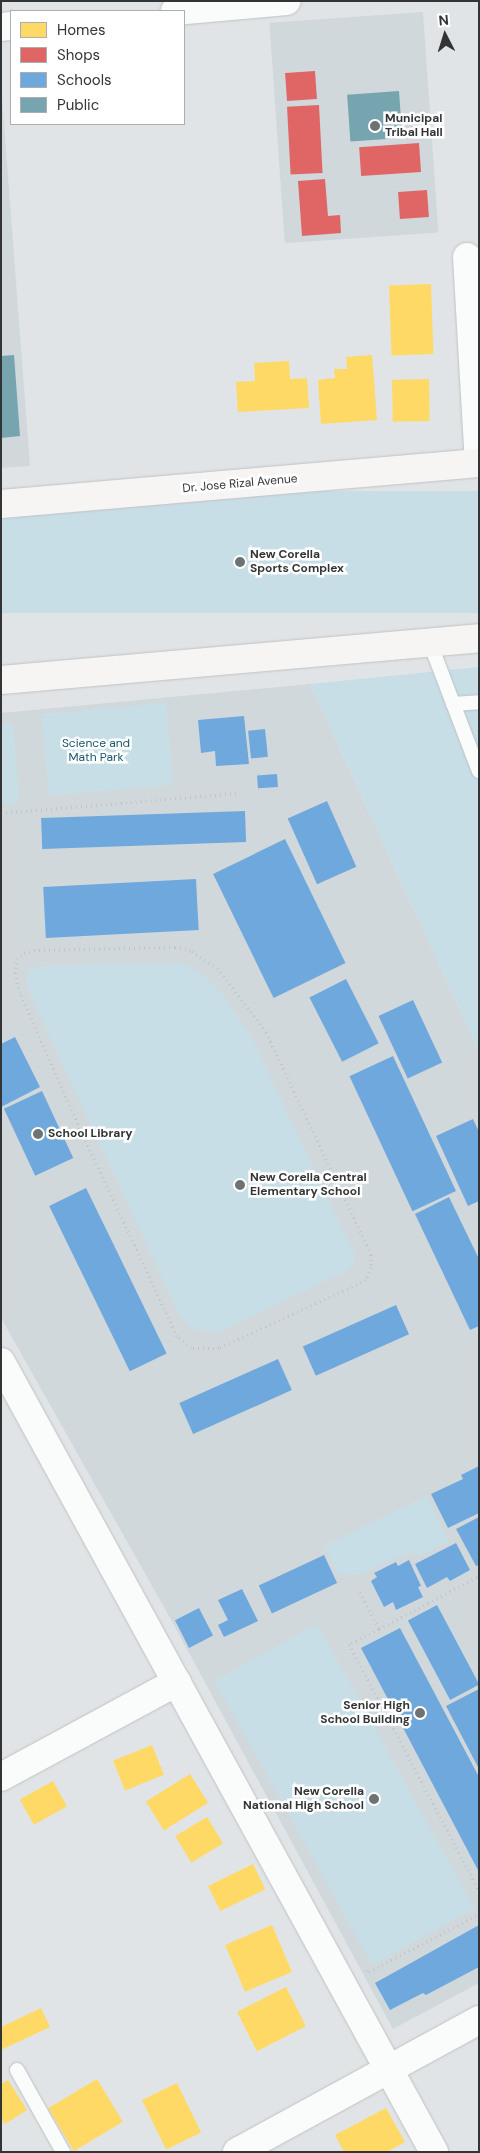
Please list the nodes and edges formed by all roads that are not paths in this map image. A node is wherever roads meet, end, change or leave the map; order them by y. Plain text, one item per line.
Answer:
1 (288, 1) edge
2 (185, 10) edge
3 (466, 257) dead end
4 (479, 463) edge
5 (1, 504) edge
6 (479, 638) edge
7 (430, 643) junction
8 (1, 680) edge
9 (479, 702) edge
10 (453, 704) junction
11 (479, 771) edge
12 (1, 1362) edge
13 (177, 1682) junction
14 (1, 1777) edge
15 (479, 2020) edge
16 (389, 2069) junction
17 (17, 2070) dead end
18 (63, 2152) edge
19 (236, 2152) edge
20 (434, 2152) edge

1 - 2 street
3 - 4 street
4 - 5 main road, Dr. Jose Rizal Avenue
6 - 7 main road
7 - 8 main road
7 - 10 lane
9 - 10 lane
10 - 11 lane
12 - 13 street
13 - 14 street
13 - 16 street
15 - 16 street
16 - 19 street
16 - 20 street
17 - 18 lane

